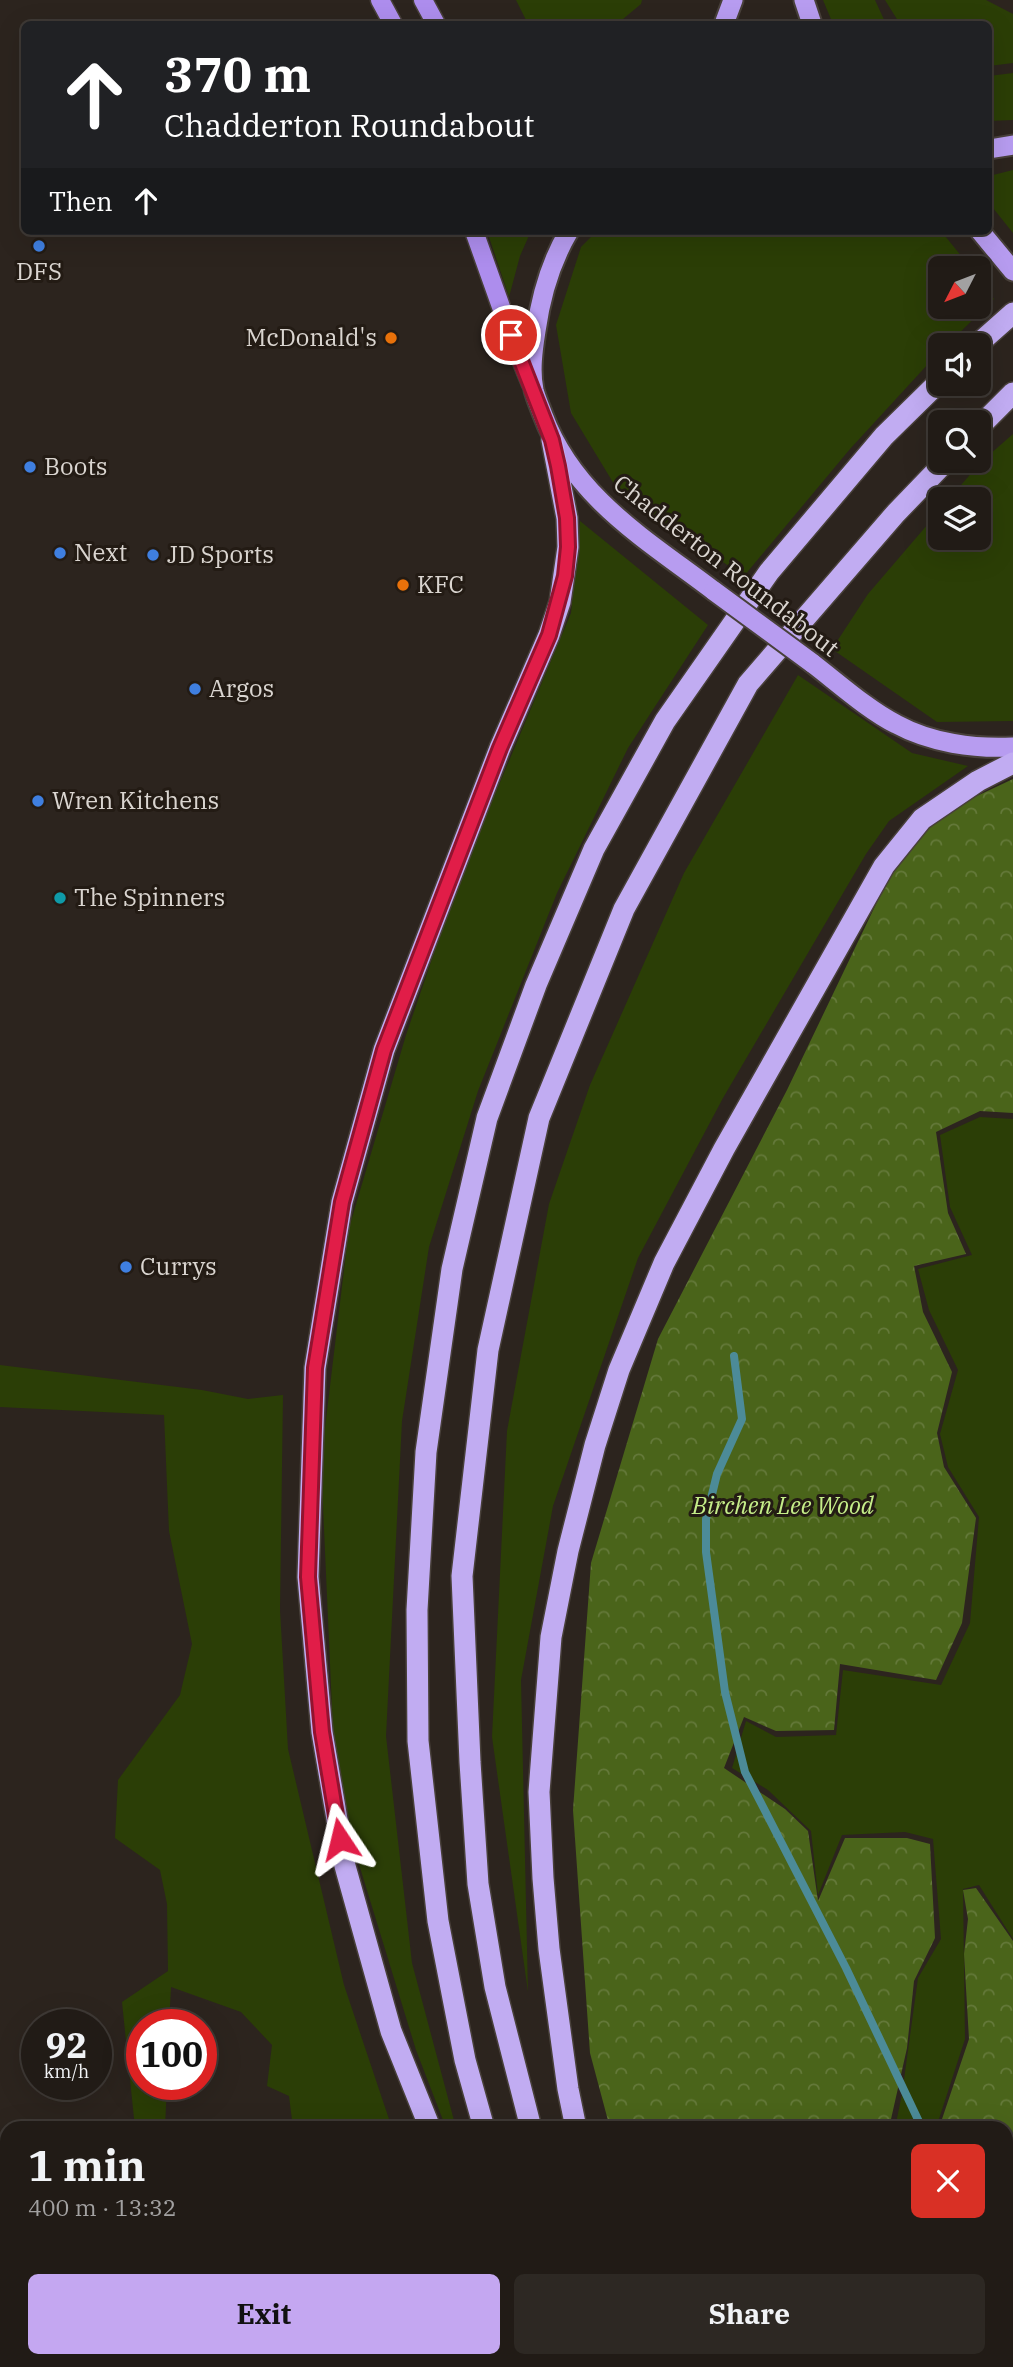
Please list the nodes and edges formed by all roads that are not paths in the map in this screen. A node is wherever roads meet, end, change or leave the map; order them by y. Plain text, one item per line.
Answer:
1 (380, 0) edge
2 (423, 0) edge
3 (733, 0) edge
4 (804, 0) edge
5 (391, 21) edge
6 (434, 21) edge
7 (725, 21) edge
8 (811, 21) edge
9 (1013, 145) edge
10 (992, 148) edge
11 (475, 235) edge
12 (567, 235) edge
13 (982, 235) edge
14 (1013, 270) edge
15 (1013, 313) edge
16 (990, 333) edge
17 (534, 391) junction
18 (928, 393) edge
19 (1013, 393) edge
20 (991, 415) edge
21 (552, 440) junction
22 (934, 473) edge
23 (1013, 747) edge
24 (1013, 763) edge
25 (427, 2121) edge
26 (482, 2121) edge
27 (529, 2121) edge
28 (575, 2121) edge

1 - 5 main road
2 - 6 main road
3 - 7 highway
4 - 8 highway
9 - 10 highway
11 - 17 main road
12 - 17 highway, Chadderton Roundabout
13 - 14 highway
15 - 16 highway
17 - 21 highway, Chadderton Roundabout
18 - 26 highway
19 - 20 highway
21 - 23 highway, Chadderton Roundabout, bridge
21 - 25 highway
22 - 27 highway
24 - 28 highway

